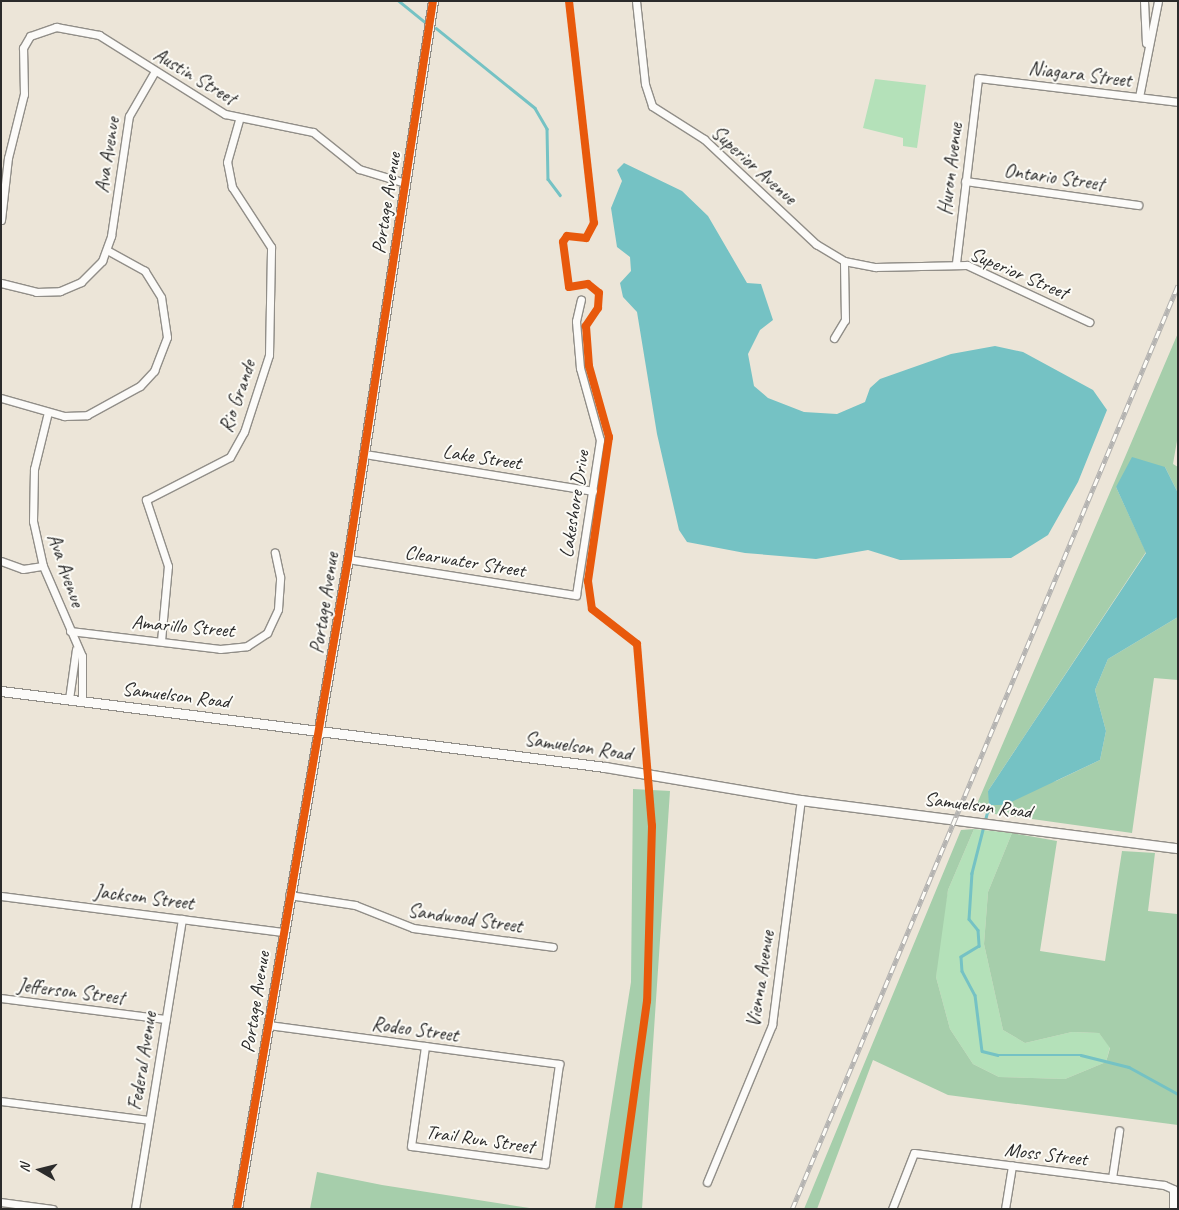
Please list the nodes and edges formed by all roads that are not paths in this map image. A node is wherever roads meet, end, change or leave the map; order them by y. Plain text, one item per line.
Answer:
1 (433, 1) edge
2 (636, 1) edge
3 (1144, 1) edge
4 (1158, 1) edge
5 (1146, 43) junction
6 (155, 71) junction
7 (978, 78) joint
8 (1138, 97) junction
9 (1178, 102) edge
10 (239, 120) junction
11 (965, 181) junction
12 (405, 183) junction
13 (1138, 205) dead end
14 (1, 220) edge
15 (107, 250) junction
16 (844, 261) junction
17 (956, 263) junction
18 (1, 283) edge
19 (580, 300) dead end
20 (1089, 322) dead end
21 (834, 338) dead end
22 (1, 398) edge
23 (48, 412) junction
24 (365, 454) junction
25 (593, 491) junction
26 (275, 553) dead end
27 (348, 559) junction
28 (1, 561) edge
29 (43, 566) junction
30 (576, 595) joint
31 (70, 631) junction
32 (162, 641) junction
33 (76, 649) junction
34 (1, 691) edge
35 (69, 699) junction
36 (82, 701) junction
37 (320, 731) junction
38 (801, 800) junction
39 (1178, 848) edge
40 (288, 895) junction
41 (1, 896) edge
42 (182, 918) junction
43 (282, 932) junction
44 (553, 947) dead end
45 (1, 998) edge
46 (166, 1019) junction
47 (268, 1025) junction
48 (424, 1046) junction
49 (1, 1101) edge
50 (149, 1120) junction
51 (1119, 1131) dead end
52 (545, 1164) joint
53 (1012, 1166) junction
54 (1112, 1178) junction
55 (707, 1182) dead end
56 (1, 1202) edge
57 (53, 1209) edge
58 (134, 1209) edge
59 (237, 1209) edge
60 (892, 1209) edge
61 (1005, 1209) edge
62 (1173, 1209) edge

1 - 12 street, Portage Avenue
2 - 16 street, Superior Avenue
3 - 5 street
4 - 5 street
5 - 8 street
6 - 10 street, Austin Street
6 - 14 street, Austin Street
6 - 15 street, Ava Avenue
7 - 8 street, Niagara Street
7 - 11 street, Huron Avenue
8 - 9 street, Niagara Street
10 - 12 street, Austin Street
10 - 32 street, Rio Grande
11 - 13 street, Ontario Street
11 - 17 street, Huron Avenue
12 - 24 street, Portage Avenue
15 - 18 street
15 - 23 street
16 - 17 street, Superior Street
16 - 21 street
17 - 20 street, Superior Street
19 - 25 street, Lakeshore Drive
22 - 23 street
23 - 29 street, Ava Avenue
24 - 25 street, Lake Street
24 - 27 street, Portage Avenue
25 - 30 street, Lakeshore Drive
26 - 32 street, Amarillo Street
27 - 30 street, Clearwater Street
27 - 37 street, Portage Avenue
28 - 29 street
29 - 31 street, Ava Avenue
31 - 32 street, Amarillo Street
31 - 33 street, Ava Avenue
33 - 35 street, Ava Avenue
33 - 36 street, Ava Avenue
34 - 35 street, Samuelson Road
35 - 36 street, Samuelson Road
36 - 37 street, Samuelson Road
37 - 38 street, Samuelson Road
37 - 40 street, Portage Avenue
38 - 39 street, Samuelson Road
38 - 55 street, Vienna Avenue
40 - 43 street, Portage Avenue
40 - 44 street, Sandwood Street
41 - 42 street, Jackson Street
42 - 43 street, Jackson Street
42 - 46 street, Federal Avenue
43 - 47 street, Portage Avenue
45 - 46 street, Jefferson Street
46 - 50 street, Federal Avenue
47 - 48 street, Rodeo Street
47 - 59 street, Portage Avenue
48 - 52 street, Trail Run Street
48 - 52 street, Rodeo Street
49 - 50 street
50 - 58 street, Federal Avenue
51 - 54 street
53 - 54 street, Moss Street
53 - 60 street, Moss Street
53 - 61 street
54 - 62 street, Moss Street
56 - 57 street

